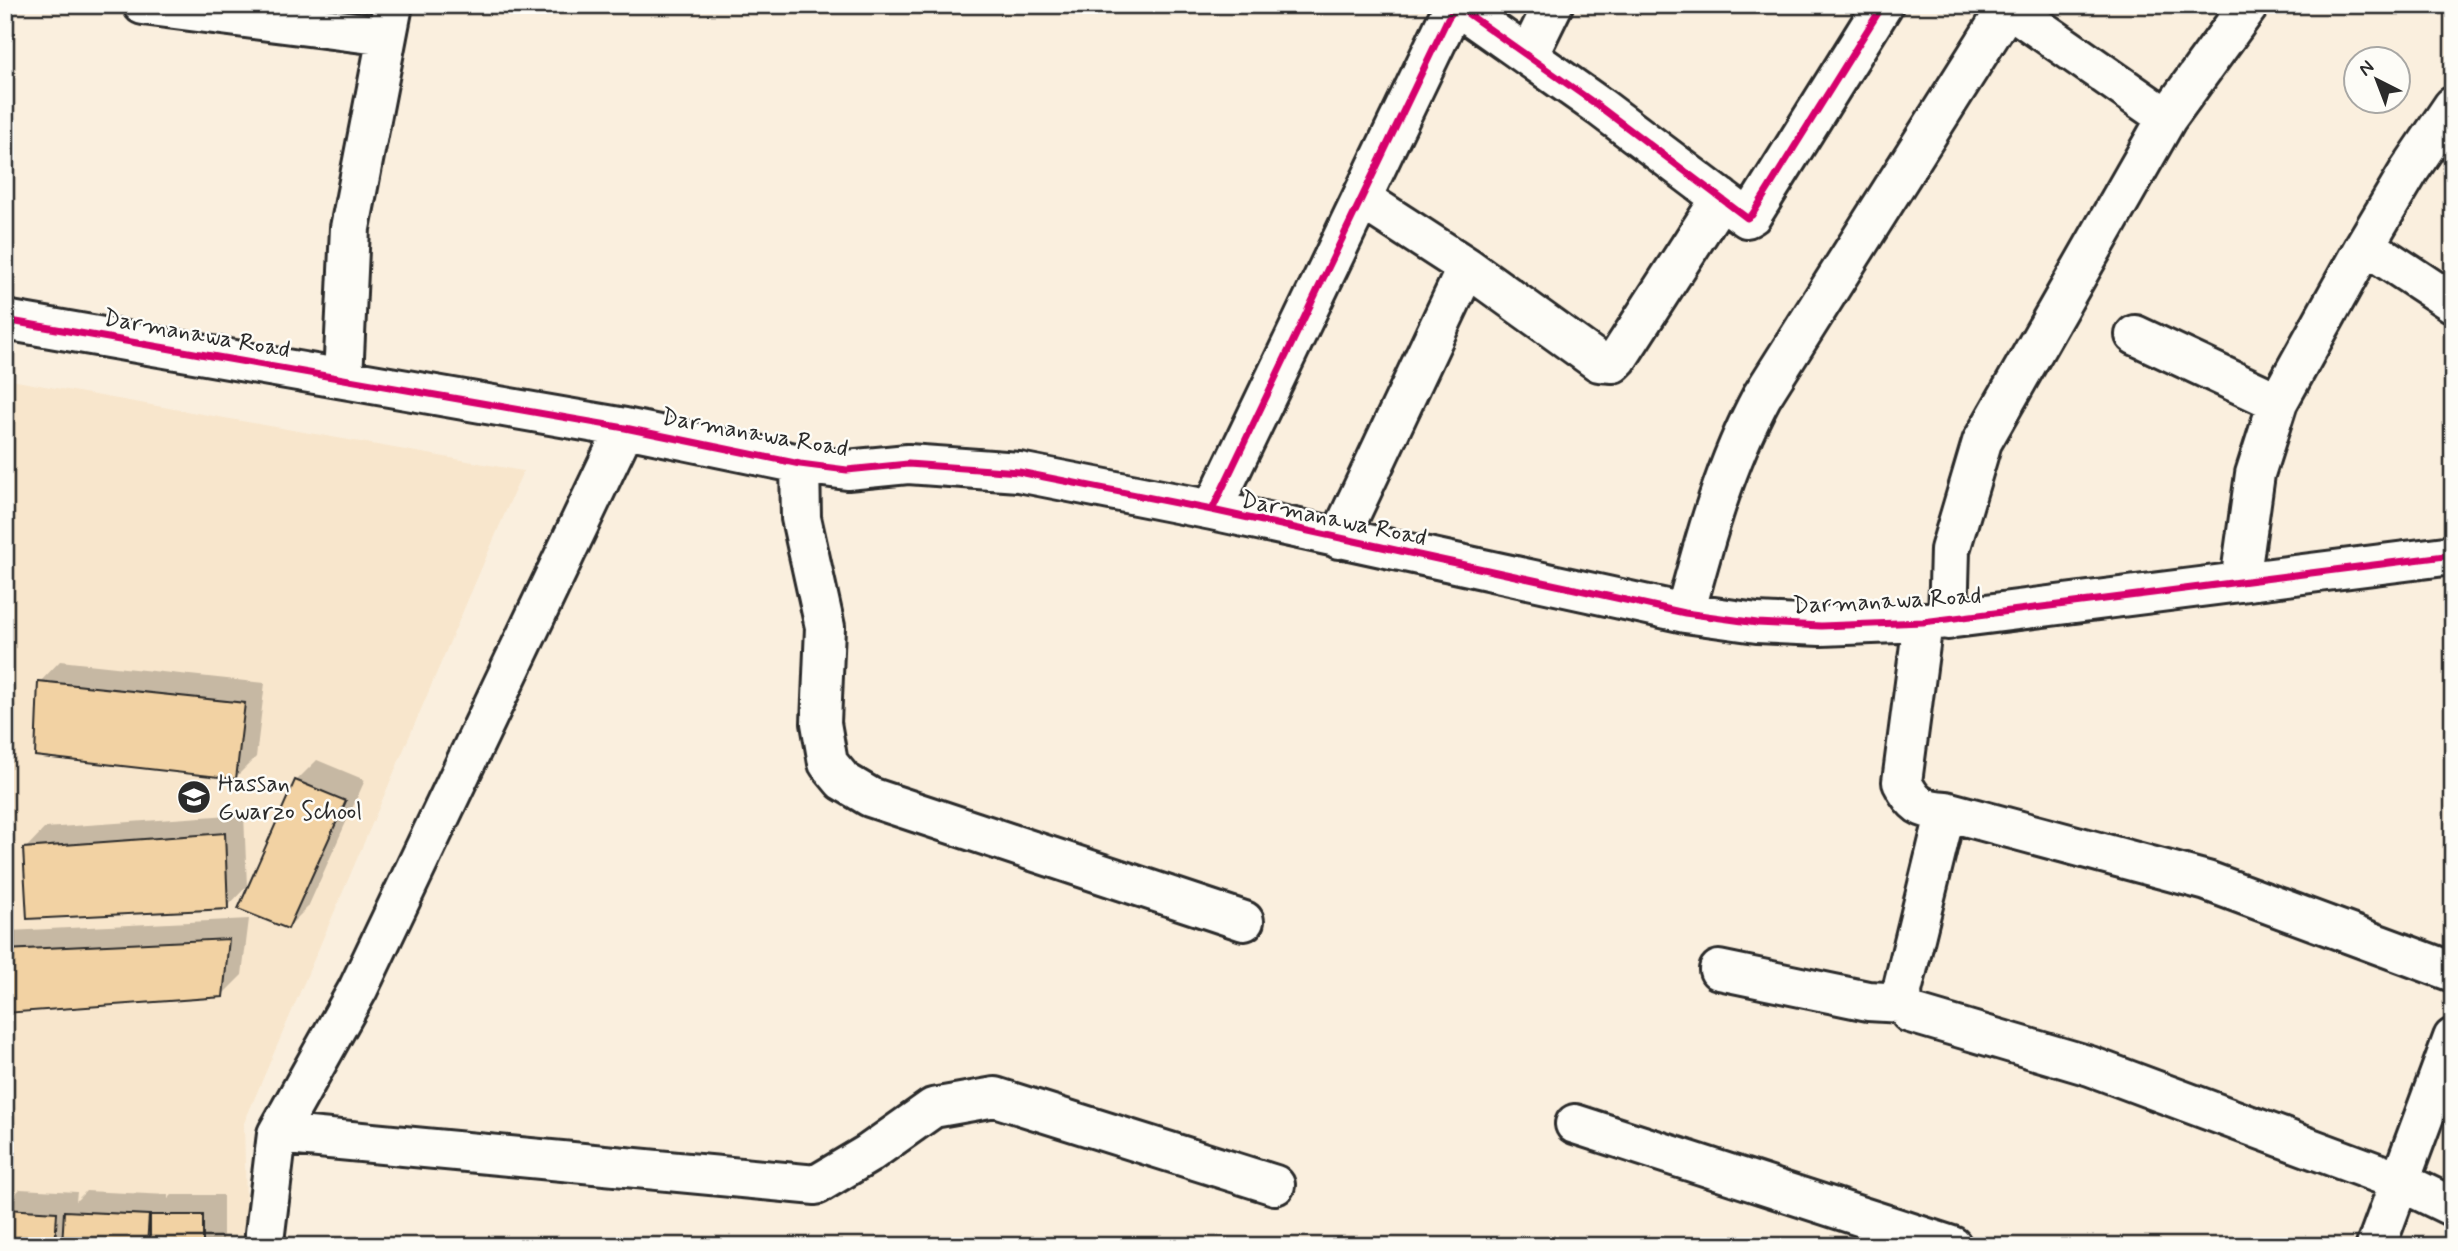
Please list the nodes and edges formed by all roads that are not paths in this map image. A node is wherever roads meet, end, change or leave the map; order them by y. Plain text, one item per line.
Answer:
1 (143, 5) edge
2 (1553, 5) edge
3 (1883, 5) edge
4 (2249, 5) edge
5 (2007, 6) edge
6 (390, 21) edge
7 (1528, 56) junction
8 (2453, 106) edge
9 (2167, 118) junction
10 (1721, 198) junction
11 (1362, 199) junction
12 (2365, 245) junction
13 (1466, 267) junction
14 (2453, 303) edge
15 (5, 320) edge
16 (2134, 335) dead end
17 (343, 378) junction
18 (2278, 402) junction
19 (625, 428) junction
20 (800, 464) junction
21 (1212, 510) junction
22 (1339, 539) junction
23 (2453, 555) edge
24 (2240, 582) junction
25 (1685, 613) junction
26 (1935, 621) junction
27 (1946, 811) junction
28 (1244, 921) dead end
29 (1719, 970) dead end
30 (2453, 972) edge
31 (1903, 1003) junction
32 (2453, 1038) edge
33 (1575, 1124) dead end
34 (277, 1134) junction
35 (2399, 1181) junction
36 (1275, 1185) dead end
37 (2453, 1207) edge
38 (265, 1246) edge
39 (1952, 1246) edge
40 (2376, 1246) edge

1 - 6 street
2 - 7 street
3 - 10 street
4 - 9 street
5 - 9 street
5 - 25 street
6 - 17 street
7 - 10 street
7 - 11 street
8 - 12 street
9 - 26 street
10 - 13 street
11 - 13 street
11 - 21 street
12 - 14 street
12 - 18 street
13 - 22 street
15 - 17 street, Darmanawa Road
16 - 18 street
17 - 19 street, Darmanawa Road
18 - 24 street
19 - 20 street, Darmanawa Road
19 - 34 street
20 - 21 street, Darmanawa Road
20 - 28 street
21 - 22 street, Darmanawa Road
22 - 25 street, Darmanawa Road
23 - 24 street, Darmanawa Road
24 - 26 street, Darmanawa Road
25 - 26 street, Darmanawa Road
26 - 27 street
27 - 30 street
27 - 31 street
29 - 31 street
31 - 35 street
32 - 35 street
33 - 39 street
34 - 36 street
34 - 38 street
35 - 37 street
35 - 40 street

